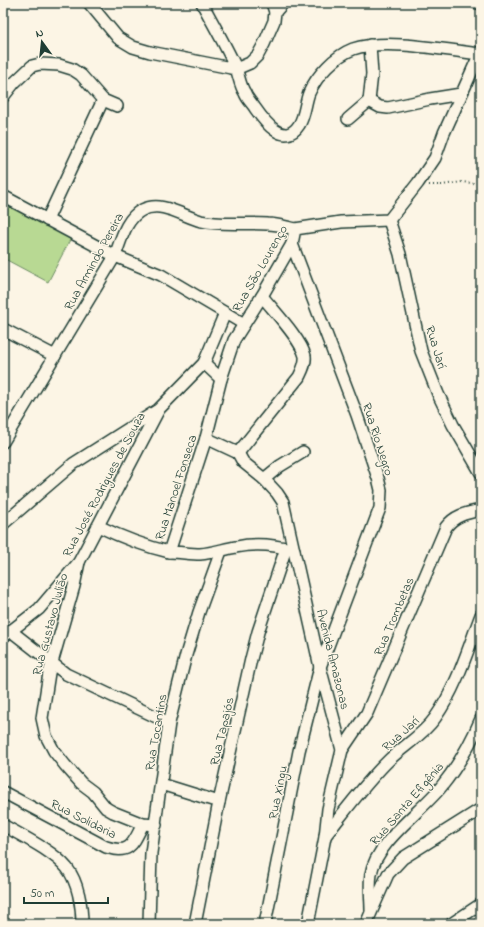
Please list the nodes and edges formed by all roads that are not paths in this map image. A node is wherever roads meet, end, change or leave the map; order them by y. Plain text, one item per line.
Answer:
1 (89, 3) edge
2 (202, 3) edge
3 (283, 3) edge
4 (477, 3) edge
5 (481, 3) edge
6 (273, 7) edge
7 (370, 45) junction
8 (480, 53) edge
9 (236, 69) junction
10 (461, 94) junction
11 (3, 97) edge
12 (103, 100) junction
13 (369, 101) junction
14 (117, 106) dead end
15 (348, 119) dead end
16 (3, 196) edge
17 (47, 220) junction
18 (389, 220) junction
19 (295, 228) junction
20 (292, 244) junction
21 (115, 256) junction
22 (262, 296) junction
23 (225, 313) junction
24 (244, 324) junction
25 (3, 329) edge
26 (55, 356) junction
27 (204, 363) junction
28 (222, 379) junction
29 (158, 410) junction
30 (206, 438) junction
31 (3, 442) edge
32 (303, 452) dead end
33 (238, 453) junction
34 (481, 473) edge
35 (264, 479) junction
36 (481, 510) edge
37 (3, 524) edge
38 (98, 526) junction
39 (290, 549) junction
40 (221, 551) junction
41 (169, 552) junction
42 (79, 562) junction
43 (481, 615) edge
44 (7, 634) edge
45 (51, 662) junction
46 (320, 667) junction
47 (481, 719) edge
48 (169, 723) junction
49 (342, 750) junction
50 (160, 784) junction
51 (3, 792) edge
52 (219, 802) junction
53 (481, 809) edge
54 (3, 824) edge
55 (143, 824) junction
56 (156, 825) junction
57 (325, 837) junction
58 (481, 904) edge
59 (371, 910) junction
60 (82, 924) edge
61 (149, 924) edge
62 (195, 924) edge
63 (265, 924) edge
64 (308, 924) edge
65 (366, 924) edge
66 (451, 924) edge

1 - 9 street
2 - 9 street
3 - 6 street
4 - 5 street
6 - 9 street
7 - 8 street
7 - 9 street
7 - 13 street
8 - 10 street
10 - 13 street
10 - 18 street
11 - 12 street
12 - 14 street
12 - 17 street
13 - 15 street
16 - 17 street
17 - 21 street
18 - 19 street, Rua São Lourenço
18 - 34 street, Rua Jarí
19 - 20 street, Rua São Lourenço
19 - 21 street, Rua Armindo Pereira
20 - 22 street, Rua São Lourenço
20 - 46 street, Rua Rio Negro
21 - 23 street
21 - 26 street, Rua Armindo Pereira
22 - 24 street, Rua São Lourenço
22 - 33 street
23 - 24 street
23 - 27 street
24 - 28 street, Rua São Lourenço
25 - 26 street
26 - 31 street, Rua Armindo Pereira
27 - 28 street
27 - 29 street
28 - 30 street, Rua Manoel Fonseca
29 - 37 street
29 - 38 street, Rua José Rodrigues de Souza
30 - 33 street, Avenida Amazonas
30 - 41 street, Rua Manoel Fonseca
32 - 35 street
33 - 35 street, Avenida Amazonas
35 - 39 street, Avenida Amazonas
36 - 49 street, Rua Trombetas
38 - 41 street
38 - 42 street, Rua José Rodrigues de Souza
39 - 40 street, Rua Manoel Fonseca
39 - 46 street, Avenida Amazonas
39 - 52 street, Rua Tapajós
40 - 41 street, Rua Manoel Fonseca
40 - 48 street, Rua Tocantins
42 - 44 street, Rua José Rodrigues de Souza
42 - 45 street, Rua Gustavo Julião
43 - 57 street, Rua Jarí
44 - 45 street
45 - 48 street
45 - 55 street, Rua Gustavo Julião
46 - 49 street, Avenida Amazonas
46 - 63 street, Rua Xingu
47 - 59 street, Rua Santa Efigênia
48 - 50 street, Rua Tocantins
49 - 57 street, Avenida Amazonas
50 - 52 street
50 - 56 street, Rua Tocantins
51 - 55 street, Rua Solidaria
52 - 62 street, Rua Tapajós
53 - 59 street
54 - 60 street
55 - 56 street, Rua Gustavo Julião
56 - 61 street, Rua Tocantins
57 - 64 street, Avenida Amazonas
58 - 66 street
59 - 65 street

